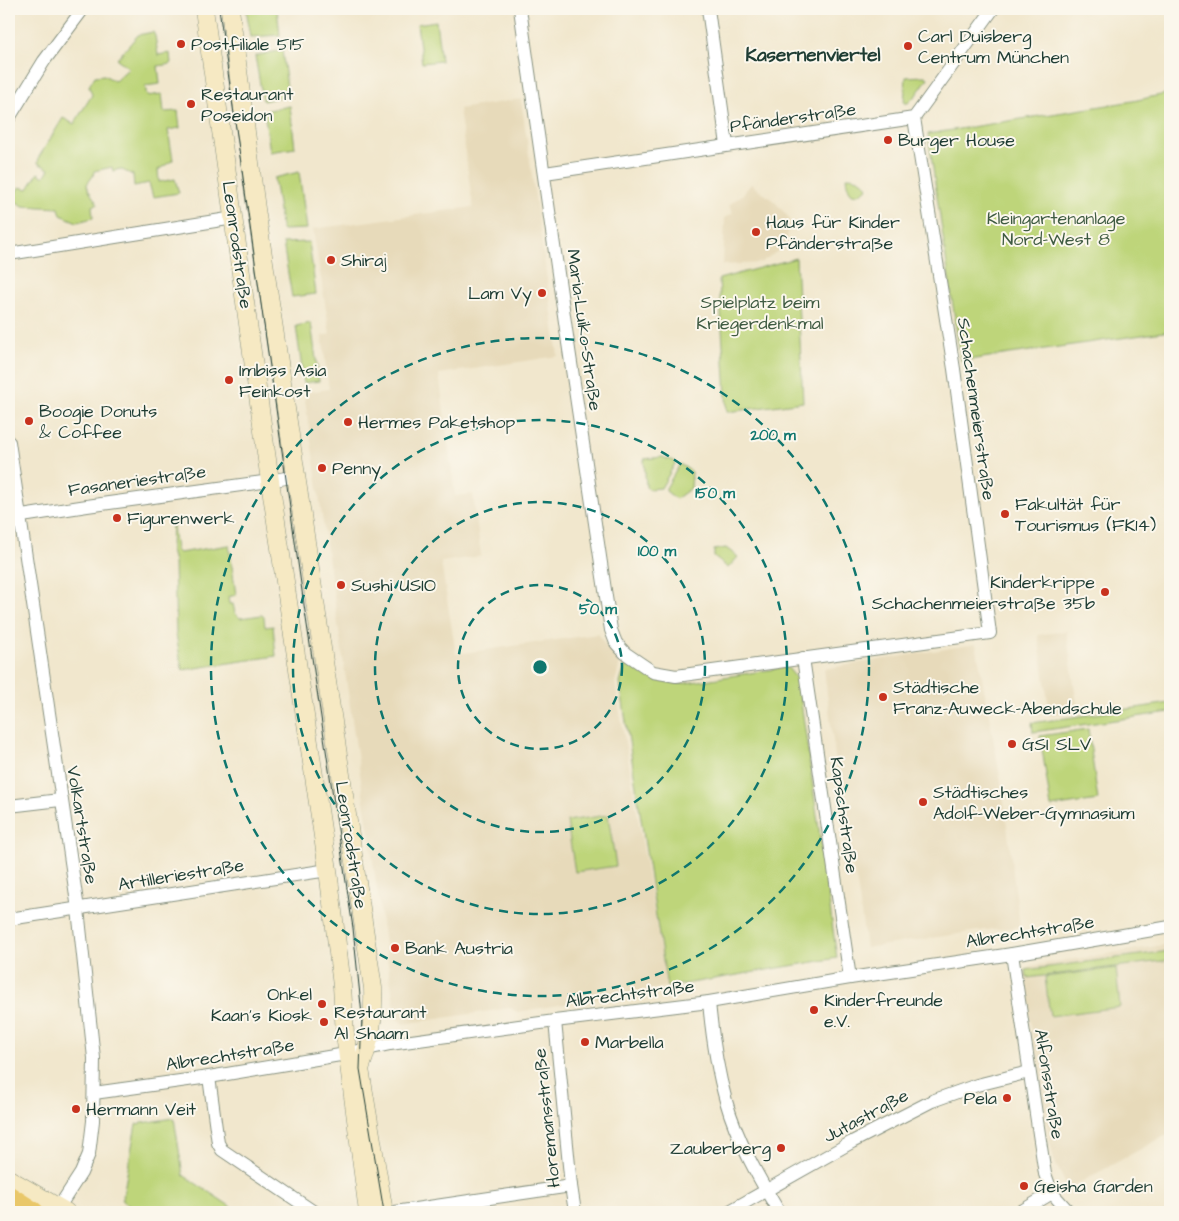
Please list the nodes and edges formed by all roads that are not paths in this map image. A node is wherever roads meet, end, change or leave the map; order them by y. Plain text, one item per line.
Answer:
1 (83, 9) edge
2 (204, 9) edge
3 (230, 9) edge
4 (520, 9) edge
5 (708, 9) edge
6 (993, 9) edge
7 (9, 118) edge
8 (914, 118) junction
9 (727, 145) junction
10 (545, 173) junction
11 (234, 218) junction
12 (9, 254) edge
13 (9, 442) edge
14 (296, 476) junction
15 (270, 481) junction
16 (14, 517) edge
17 (625, 653) joint
18 (803, 658) junction
19 (60, 800) junction
20 (9, 806) edge
21 (328, 870) junction
22 (78, 909) junction
23 (9, 919) edge
24 (1170, 927) edge
25 (1012, 954) junction
26 (850, 978) junction
27 (709, 1002) junction
28 (554, 1021) junction
29 (368, 1049) junction
30 (347, 1053) junction
31 (1029, 1072) junction
32 (209, 1077) junction
33 (94, 1093) junction
34 (9, 1179) edge
35 (571, 1186) junction
36 (766, 1191) junction
37 (1052, 1193) junction
38 (9, 1196) edge
39 (63, 1210) edge
40 (34, 1212) edge
41 (314, 1212) edge
42 (368, 1212) edge
43 (384, 1212) edge
44 (395, 1212) edge
45 (575, 1212) edge
46 (728, 1212) edge
47 (779, 1212) edge
48 (1020, 1212) edge
49 (1069, 1212) edge

1 - 7 street
2 - 11 main road, Leonrodstraße
3 - 14 main road, Leonrodstraße
4 - 10 street, Maria-Luiko-Straße
5 - 9 street
6 - 8 street
8 - 9 street, Pfänderstraße
8 - 18 street, Schachenmeierstraße
9 - 10 street, Pfänderstraße
10 - 17 street, Maria-Luiko-Straße
11 - 12 street
11 - 15 main road, Leonrodstraße
13 - 16 street, Volkartstraße
14 - 15 street
14 - 29 main road, Leonrodstraße
15 - 16 street, Fasaneriestraße
15 - 21 main road, Leonrodstraße
16 - 19 street, Volkartstraße
17 - 18 street, Schachenmeierstraße
18 - 26 street, Kapschstraße
19 - 20 street
19 - 22 street, Volkartstraße
21 - 22 street, Artilleriestraße
21 - 30 main road, Leonrodstraße
22 - 23 street, Artilleriestraße
22 - 33 street, Volkartstraße
24 - 25 street, Albrechtstraße
25 - 26 street, Albrechtstraße
25 - 31 street, Alfonsstraße
26 - 27 street, Albrechtstraße
27 - 28 street, Albrechtstraße
27 - 36 street
28 - 29 street, Albrechtstraße
28 - 35 street, Horemansstraße
29 - 30 street, Albrechtstraße
29 - 43 main road, Leonrodstraße
30 - 32 street, Albrechtstraße
30 - 42 main road, Leonrodstraße
31 - 36 street, Jutastraße
31 - 37 street, Alfonsstraße
32 - 33 street, Albrechtstraße
32 - 41 street
33 - 39 street, Volkartstraße
34 - 39 main road
35 - 44 street
35 - 45 street, Horemansstraße
36 - 46 street, Jutastraße
36 - 47 street
37 - 48 street
37 - 49 street, Alfonsstraße
38 - 40 highway

